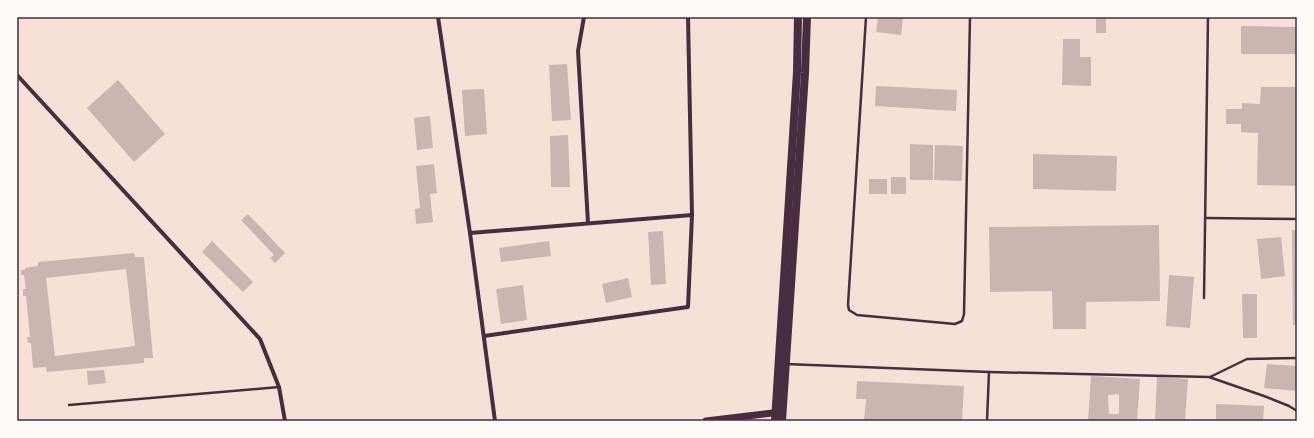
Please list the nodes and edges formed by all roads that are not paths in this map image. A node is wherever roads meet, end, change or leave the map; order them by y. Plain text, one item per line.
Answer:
1 (438, 17) edge
2 (584, 17) edge
3 (688, 17) edge
4 (798, 17) edge
5 (806, 17) edge
6 (866, 17) edge
7 (970, 17) edge
8 (1208, 17) edge
9 (17, 75) edge
10 (692, 215) junction
11 (1205, 218) junction
12 (1297, 219) edge
13 (588, 224) junction
14 (470, 233) junction
15 (1204, 298) dead end
16 (484, 336) junction
17 (1297, 358) edge
18 (778, 364) junction
19 (787, 364) junction
20 (989, 372) junction
21 (1209, 377) junction
22 (279, 387) junction
23 (69, 405) dead end
24 (1297, 411) edge
25 (777, 415) edge
26 (285, 421) edge
27 (495, 421) edge
28 (706, 421) edge
29 (782, 421) edge
30 (987, 421) edge

1 - 14 street
2 - 13 street
3 - 10 street
4 - 18 main road
5 - 19 main road
6 - 7 lane
8 - 11 lane
9 - 22 street
10 - 13 street
10 - 16 street
11 - 12 lane
11 - 15 lane
13 - 14 street
14 - 16 street
16 - 27 street
17 - 21 lane
18 - 19 lane
18 - 25 main road
19 - 20 lane
19 - 25 main road
20 - 21 lane
20 - 30 lane
21 - 24 lane
22 - 23 lane
22 - 26 street
25 - 28 street
25 - 29 main road

